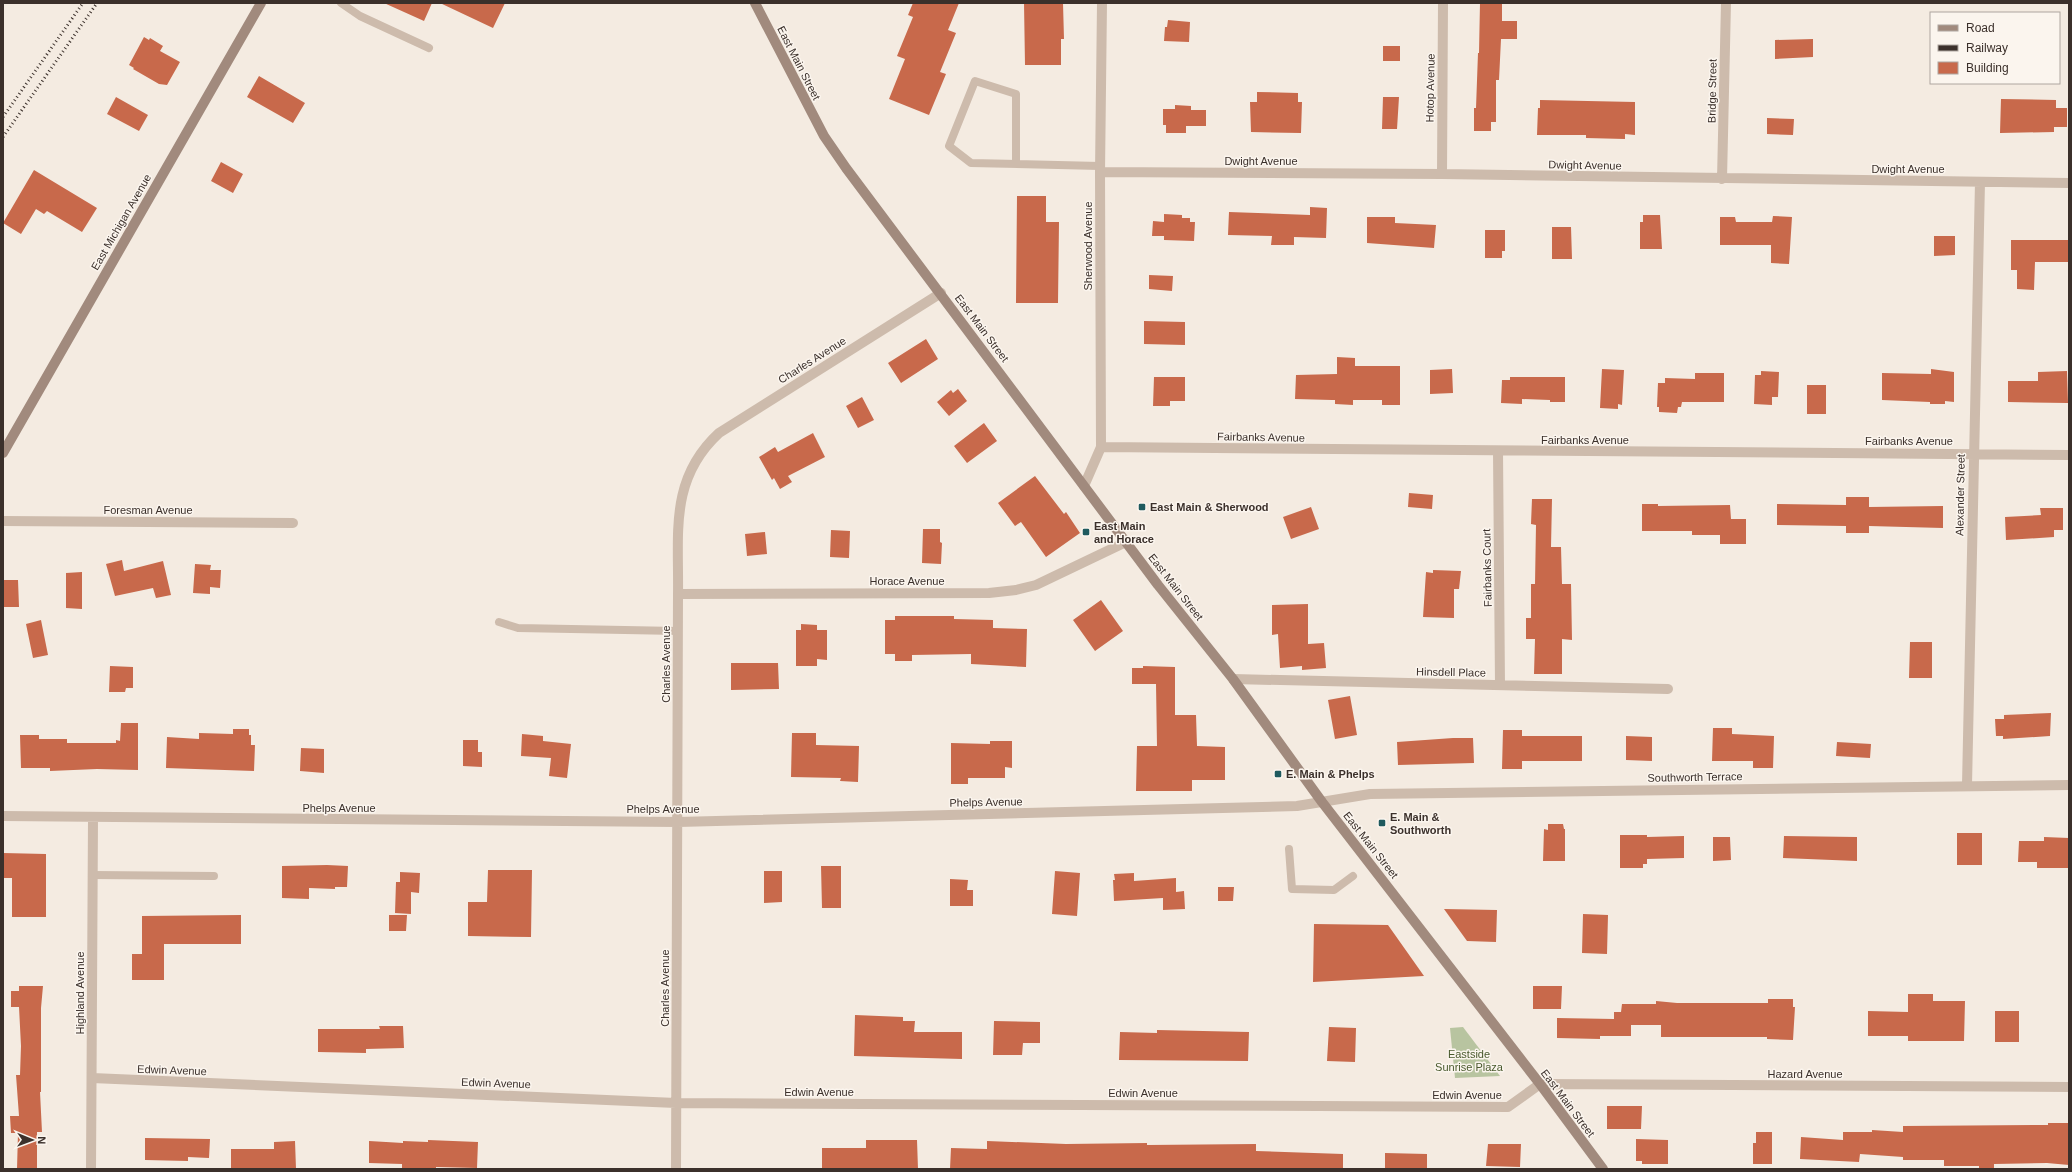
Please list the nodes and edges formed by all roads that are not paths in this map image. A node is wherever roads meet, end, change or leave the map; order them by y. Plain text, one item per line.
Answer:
1 (260, 3) edge
2 (341, 3) edge
3 (755, 3) edge
4 (1102, 3) edge
5 (1444, 3) edge
6 (1726, 3) edge
7 (429, 48) dead end
8 (1016, 164) junction
9 (1100, 169) junction
10 (1442, 174) junction
11 (1722, 179) junction
12 (1980, 182) junction
13 (2069, 183) edge
14 (941, 293) junction
15 (1102, 447) junction
16 (1498, 451) junction
17 (3, 453) edge
18 (1973, 454) junction
19 (2069, 455) edge
20 (1084, 486) junction
21 (3, 521) edge
22 (293, 523) dead end
23 (1126, 542) junction
24 (678, 594) junction
25 (499, 622) dead end
26 (678, 631) junction
27 (1233, 679) junction
28 (1500, 684) junction
29 (1668, 689) dead end
30 (1967, 785) junction
31 (2069, 785) edge
32 (1322, 802) junction
33 (3, 816) edge
34 (93, 818) junction
35 (678, 822) junction
36 (1289, 849) dead end
37 (93, 875) junction
38 (214, 876) dead end
39 (1354, 876) dead end
40 (92, 1078) junction
41 (1540, 1084) junction
42 (2069, 1087) edge
43 (676, 1103) junction
44 (91, 1169) edge
45 (676, 1169) edge
46 (1603, 1169) edge

1 - 17 street, East Michigan Avenue
2 - 7 lane
3 - 14 street, East Main Street
4 - 9 street, Sherwood Avenue
5 - 10 street, Hotop Avenue
6 - 11 street, Bridge Street
8 - 8 lane
8 - 9 lane
9 - 10 street, Dwight Avenue
9 - 15 street, Sherwood Avenue
10 - 11 street, Dwight Avenue
11 - 12 street, Dwight Avenue
12 - 13 street, Dwight Avenue
12 - 18 street, Alexander Street
14 - 20 street, East Main Street
14 - 24 street, Charles Avenue
15 - 16 street, Fairbanks Avenue
15 - 20 street, Sherwood Avenue
16 - 18 street, Fairbanks Avenue
16 - 28 street, Fairbanks Court
18 - 19 street, Fairbanks Avenue
18 - 30 street, Alexander Street
20 - 23 street, East Main Street
21 - 22 street, Foresman Avenue
23 - 24 street, Horace Avenue
23 - 27 street, East Main Street
24 - 26 street, Charles Avenue
25 - 26 lane
26 - 35 street, Charles Avenue
27 - 28 street, Hinsdell Place
27 - 32 street, East Main Street
28 - 29 street, Hinsdell Place
30 - 31 street, Southworth Terrace
30 - 32 street, Southworth Terrace
32 - 35 street, Phelps Avenue
32 - 41 street, East Main Street
33 - 34 street, Phelps Avenue
34 - 35 street, Phelps Avenue
34 - 37 street, Highland Avenue
35 - 43 street, Charles Avenue
36 - 39 lane
37 - 38 lane
37 - 40 street, Highland Avenue
40 - 43 street, Edwin Avenue
40 - 44 street, Highland Avenue
41 - 42 street, Hazard Avenue
41 - 43 street, Edwin Avenue
41 - 46 street, East Main Street
43 - 45 street, Charles Avenue

